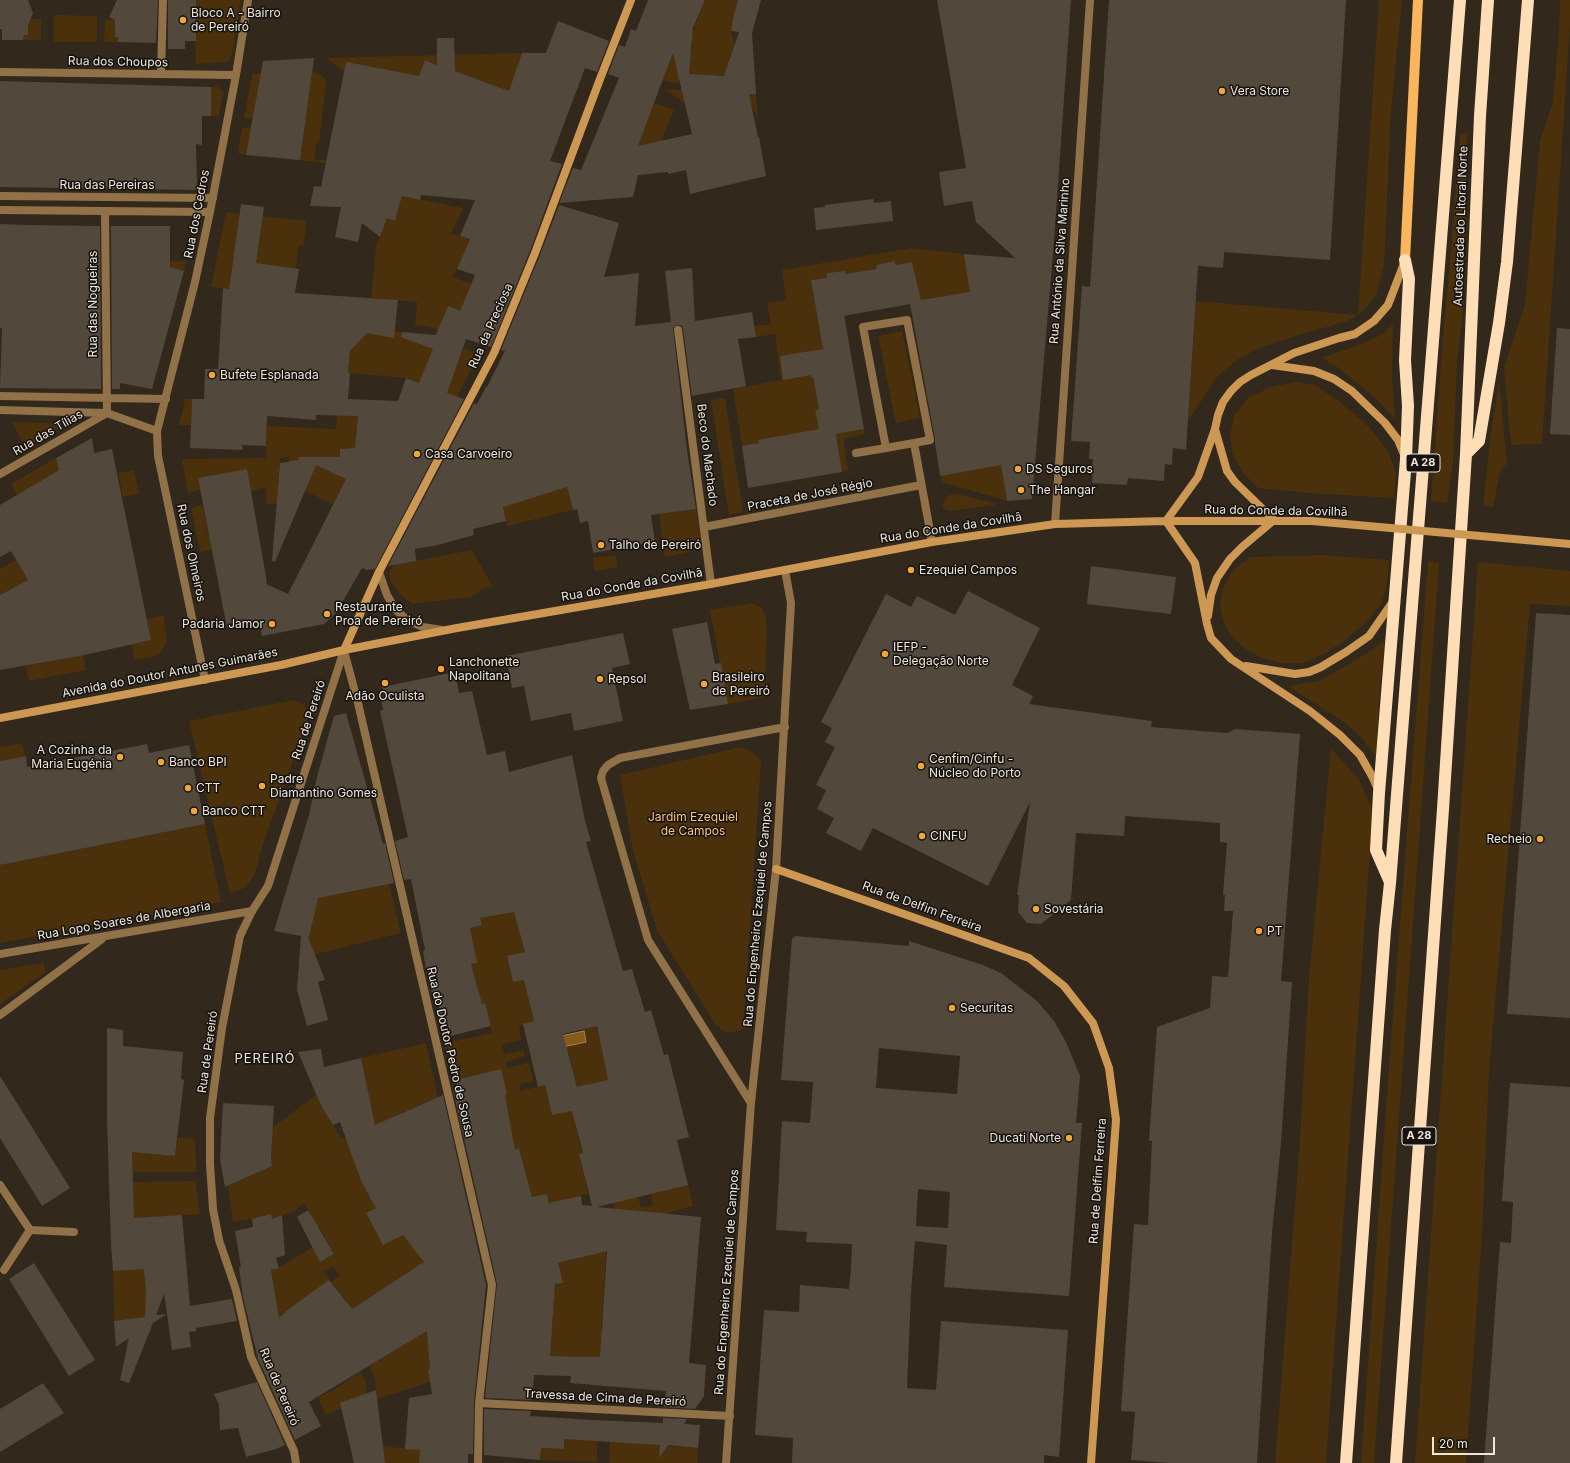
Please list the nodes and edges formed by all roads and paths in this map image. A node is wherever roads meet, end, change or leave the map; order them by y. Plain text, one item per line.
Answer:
1 (163, 0) edge
2 (248, 0) edge
3 (631, 0) edge
4 (1090, 0) edge
5 (1418, 0) edge
6 (1460, 0) edge
7 (1488, 0) edge
8 (1528, 0) edge
9 (0, 72) edge
10 (161, 74) junction
11 (236, 75) junction
12 (0, 196) edge
13 (213, 198) junction
14 (0, 210) edge
15 (105, 211) junction
16 (210, 212) junction
17 (1405, 260) junction
18 (678, 330) dead end
19 (1272, 365) junction
20 (0, 396) edge
21 (106, 398) junction
22 (166, 399) junction
23 (0, 410) edge
24 (107, 412) junction
25 (1215, 429) junction
26 (158, 431) junction
27 (914, 443) junction
28 (886, 448) junction
29 (856, 453) dead end
30 (1466, 454) junction
31 (1406, 460) junction
32 (0, 474) edge
33 (921, 485) junction
34 (1274, 520) junction
35 (1166, 521) junction
36 (1055, 524) junction
37 (704, 527) junction
38 (932, 542) junction
39 (1570, 544) edge
40 (785, 570) junction
41 (379, 572) junction
42 (711, 584) junction
43 (1394, 599) junction
44 (1207, 624) junction
45 (445, 630) junction
46 (344, 650) junction
47 (1242, 665) junction
48 (205, 680) junction
49 (0, 718) edge
50 (785, 727) junction
51 (1379, 793) junction
52 (776, 869) junction
53 (1390, 883) junction
54 (252, 911) junction
55 (104, 937) junction
56 (0, 954) edge
57 (0, 1015) edge
58 (751, 1103) junction
59 (0, 1185) edge
60 (30, 1230) junction
61 (74, 1232) dead end
62 (4, 1270) dead end
63 (479, 1403) junction
64 (730, 1416) junction
65 (296, 1463) edge
66 (478, 1463) edge
67 (726, 1463) edge
68 (1091, 1463) edge
69 (1346, 1463) edge
70 (1396, 1463) edge

1 - 10 street
2 - 11 street, Rua dos Cedros
3 - 41 main road, Rua da Preciosa
4 - 36 street, Rua António da Silva Marinho
5 - 17 main road
6 - 53 highway, A 28
7 - 30 highway, Autoestrada do Litoral Norte / A 28
8 - 30 highway
9 - 10 street, Rua dos Choupos
10 - 11 street, Rua dos Choupos
11 - 13 street, Rua dos Cedros
12 - 13 street, Rua das Pereiras
13 - 16 street, Rua dos Cedros
14 - 15 street
15 - 16 street
15 - 21 street, Rua das Nogueiras
16 - 22 street, Rua dos Cedros
17 - 19 main road
17 - 31 highway
18 - 37 street, Beco do Machado
19 - 25 main road
19 - 31 main road
20 - 21 street
21 - 22 street
21 - 24 street, Rua das Nogueiras
22 - 26 street, Rua dos Cedros
23 - 24 street
24 - 26 street
24 - 32 street, Rua das Tílias
25 - 34 main road
25 - 35 main road
26 - 48 street, Rua dos Olmeiros
27 - 28 street
27 - 28 street
27 - 33 street
28 - 29 street
30 - 70 highway, A 28
31 - 43 highway
33 - 37 street, Praceta de José Régio
33 - 38 street
34 - 35 main road, Rua do Conde da Covilhã
34 - 39 main road, Rua do Conde da Covilhã, bridge
34 - 44 main road
35 - 36 main road, Rua do Conde da Covilhã
35 - 44 main road
36 - 38 main road, Rua do Conde da Covilhã
37 - 42 street, Beco do Machado
38 - 40 main road, Rua do Conde da Covilhã
40 - 42 main road, Rua do Conde da Covilhã
40 - 50 street, Rua do Engenheiro Ezequiel de Campos
41 - 45 street
41 - 46 main road, Rua da Preciosa
42 - 45 main road, Rua do Conde da Covilhã
43 - 47 main road
43 - 51 highway
44 - 47 main road
45 - 46 main road, Rua do Conde da Covilhã
46 - 48 main road, Avenida do Doutor Antunes Guimarães
46 - 54 street, Rua de Pereiró
46 - 63 street, Rua do Doutor Pedro de Sousa
47 - 51 main road
48 - 49 main road, Avenida do Doutor Antunes Guimarães
50 - 52 street, Rua do Engenheiro Ezequiel de Campos
50 - 58 street
51 - 53 highway
52 - 58 street, Rua do Engenheiro Ezequiel de Campos
52 - 68 main road, Rua de Delfim Ferreira
53 - 69 highway, A 28
54 - 55 street, Rua Lopo Soares de Albergaria
54 - 65 street, Rua de Pereiró
55 - 56 street, Rua Lopo Soares de Albergaria
55 - 57 street
58 - 64 street, Rua do Engenheiro Ezequiel de Campos
59 - 60 street
60 - 61 street
60 - 62 street
63 - 64 street, Travessa de Cima de Pereiró
63 - 66 street, Rua do Doutor Pedro de Sousa
64 - 67 street, Rua do Engenheiro Ezequiel de Campos

